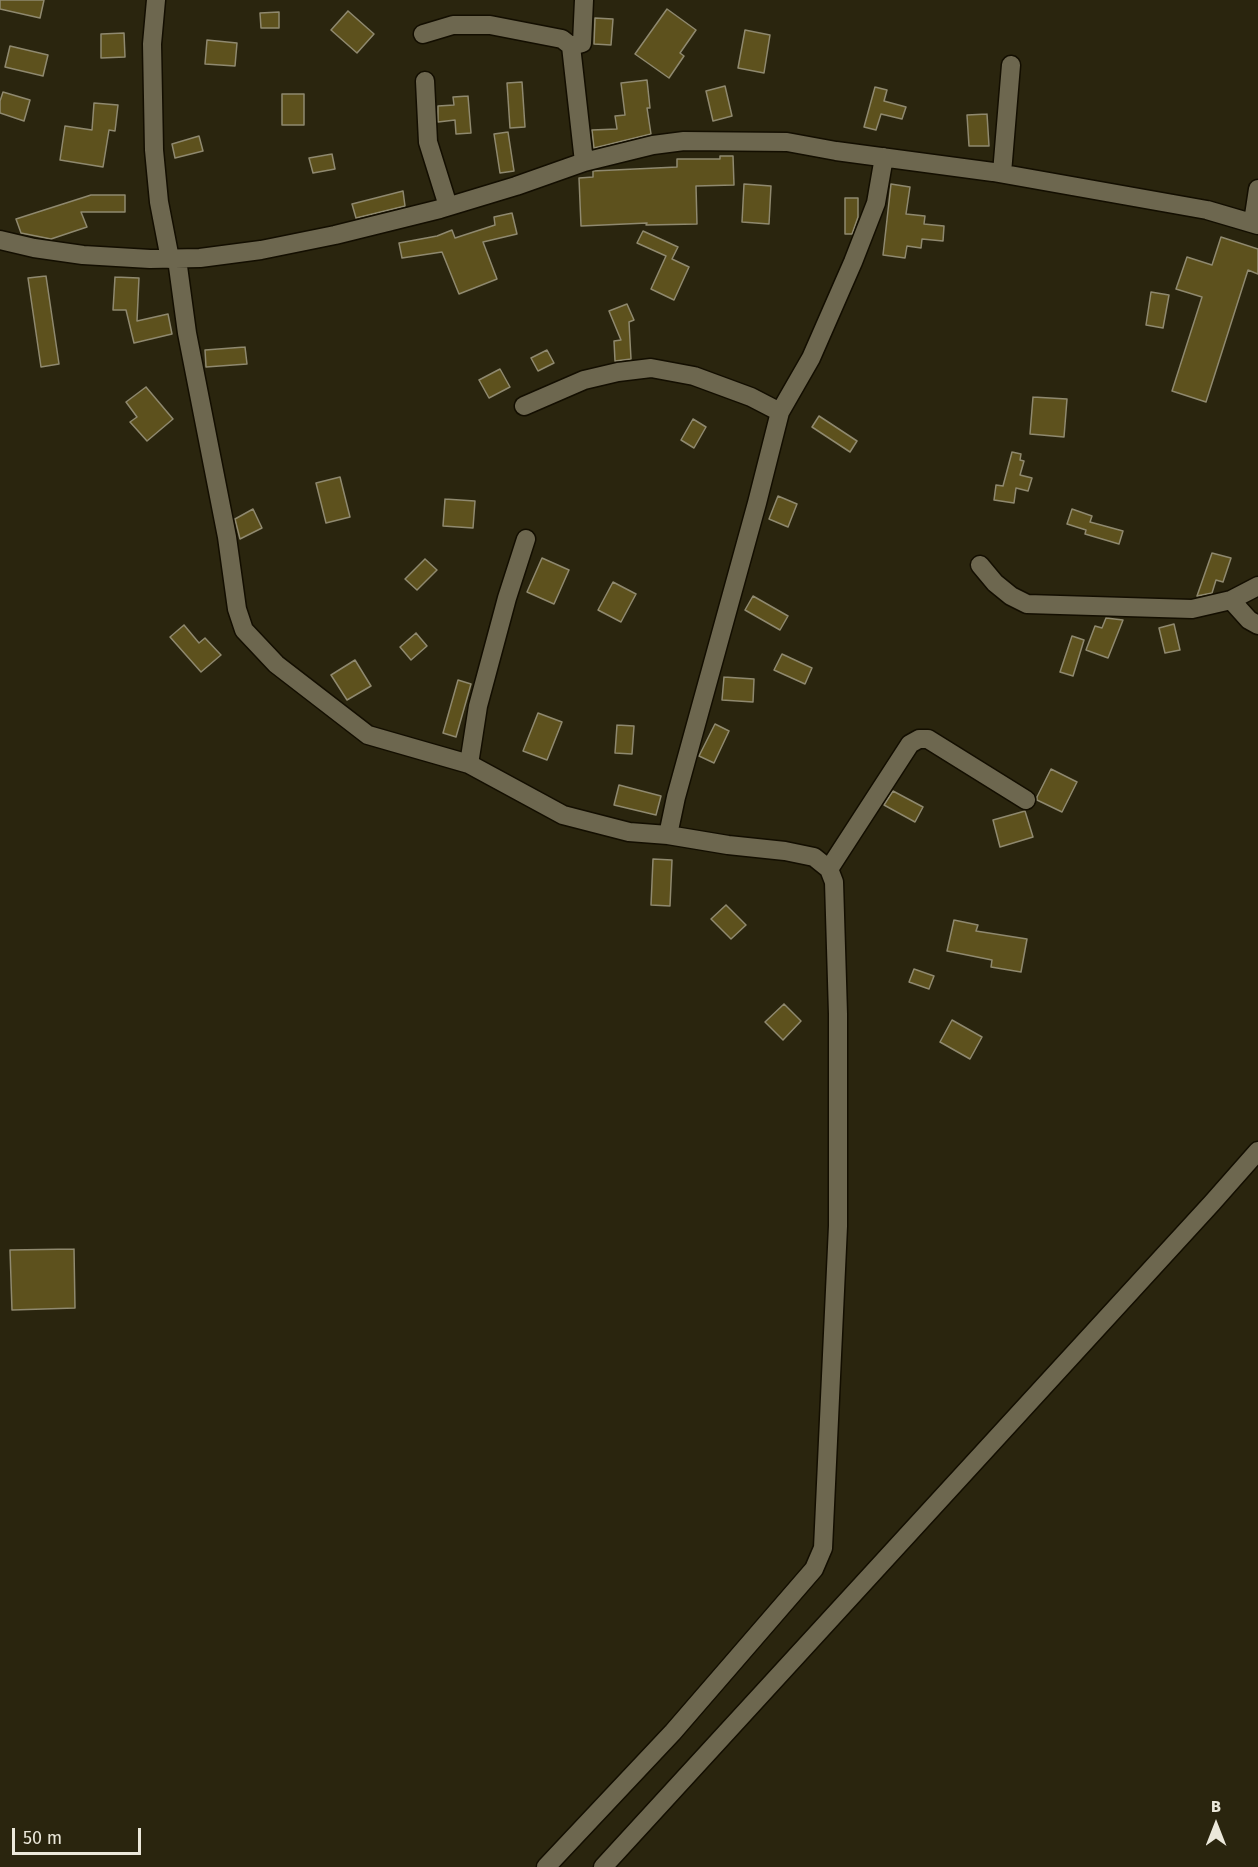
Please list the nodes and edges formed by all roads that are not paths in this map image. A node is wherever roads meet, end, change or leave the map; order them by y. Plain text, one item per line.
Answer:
1 (156, 0) edge
2 (584, 0) edge
3 (423, 34) dead end
4 (571, 46) junction
5 (1011, 65) dead end
6 (424, 81) dead end
7 (884, 157) junction
8 (584, 162) junction
9 (1002, 173) junction
10 (1258, 189) edge
11 (448, 206) junction
12 (1256, 224) edge
13 (0, 240) edge
14 (173, 259) junction
15 (524, 406) dead end
16 (780, 412) junction
17 (526, 539) dead end
18 (980, 565) dead end
19 (1258, 586) edge
20 (1230, 600) junction
21 (1258, 625) edge
22 (469, 764) junction
23 (1026, 800) dead end
24 (668, 835) junction
25 (829, 869) junction
26 (1258, 1151) edge
27 (546, 1867) edge
28 (603, 1867) edge

1 - 14 street
2 - 4 street
3 - 4 street
4 - 8 street
5 - 9 street
6 - 11 street
7 - 8 street
7 - 9 street
7 - 16 street
8 - 11 street
9 - 12 street
10 - 12 street
11 - 14 street
13 - 14 street
14 - 22 street
15 - 16 street
16 - 24 street
17 - 22 street
18 - 20 street
19 - 20 street
20 - 21 street
22 - 24 street
23 - 25 street
24 - 25 street
25 - 27 street
26 - 28 street

